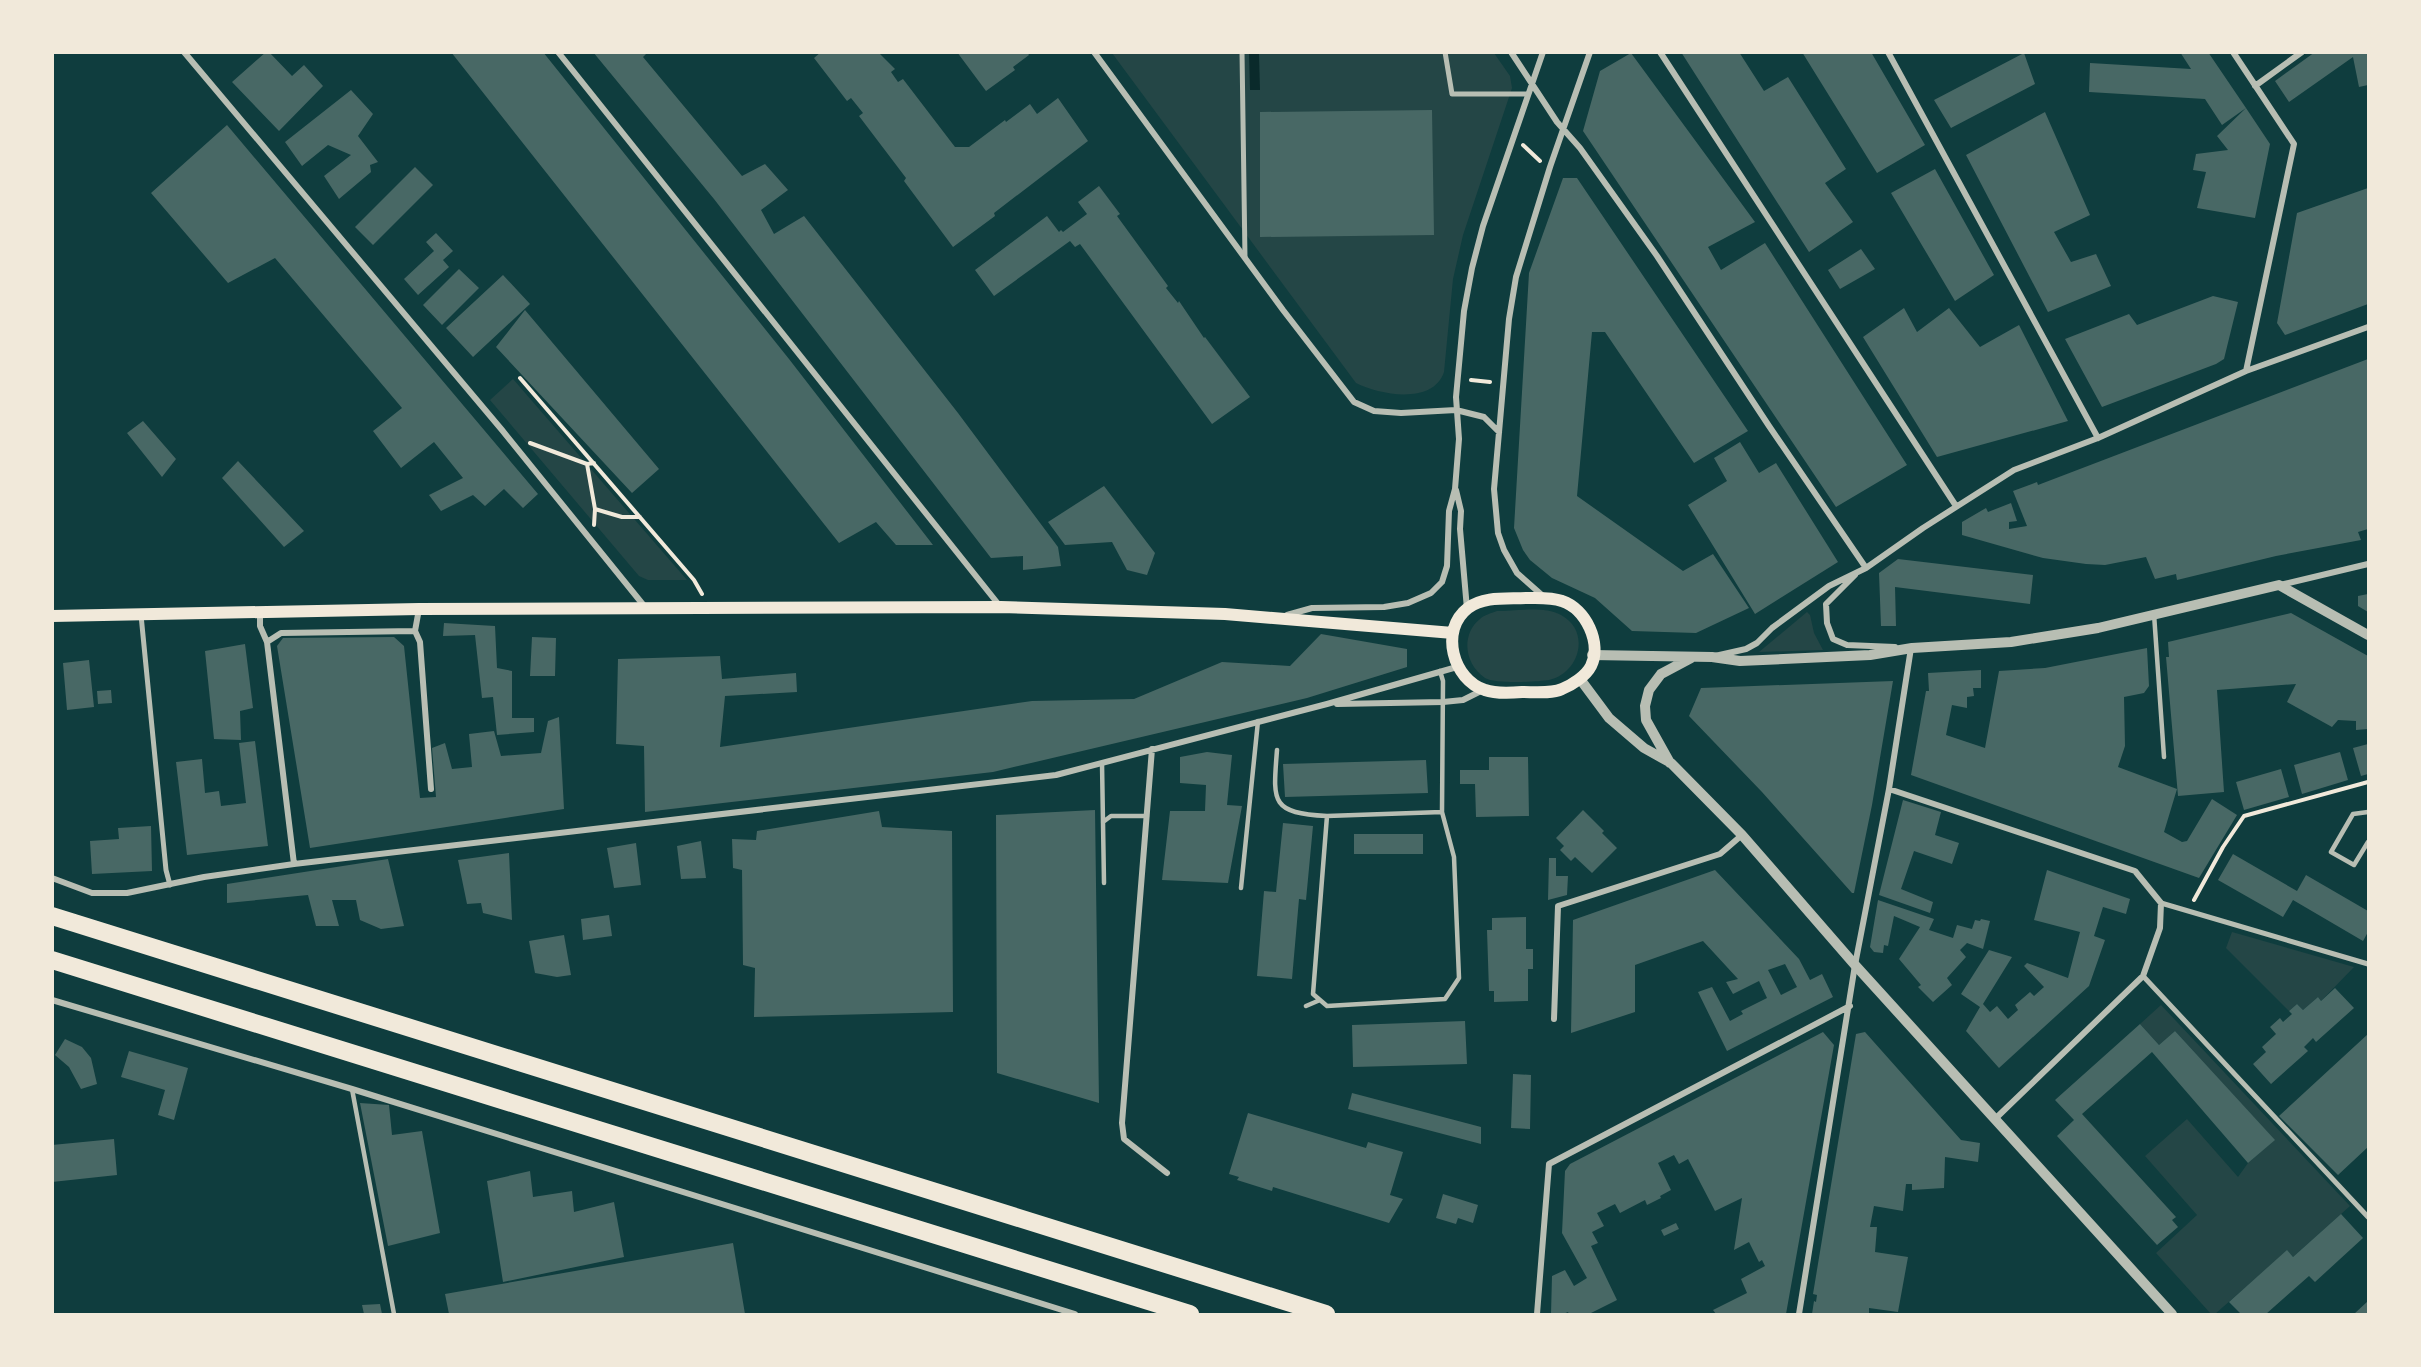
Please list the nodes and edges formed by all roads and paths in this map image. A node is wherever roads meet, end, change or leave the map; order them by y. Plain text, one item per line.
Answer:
1 (184, 52) edge
2 (558, 52) edge
3 (1094, 52) edge
4 (1242, 52) edge
5 (1445, 52) edge
6 (1511, 52) edge
7 (1543, 52) edge
8 (1590, 52) edge
9 (1660, 52) edge
10 (1888, 52) edge
11 (2233, 52) edge
12 (2302, 52) edge
13 (1532, 83) junction
14 (2255, 86) junction
15 (1528, 94) junction
16 (1564, 130) junction
17 (1511, 141) junction
18 (1550, 167) junction
19 (1245, 258) junction
20 (2368, 327) edge
21 (2246, 371) junction
22 (520, 378) dead end
23 (1458, 378) junction
24 (1503, 383) junction
25 (1456, 410) junction
26 (502, 430) junction
27 (1499, 432) junction
28 (2098, 438) junction
29 (594, 463) junction
30 (587, 464) junction
31 (1455, 489) junction
32 (1956, 506) junction
33 (595, 509) junction
34 (640, 517) junction
35 (589, 538) junction
36 (2368, 564) edge
37 (1866, 568) junction
38 (1855, 575) junction
39 (2279, 585) junction
40 (1546, 598) junction
41 (1000, 607) junction
42 (645, 608) junction
43 (710, 608) junction
44 (419, 609) junction
45 (1467, 609) junction
46 (260, 611) junction
47 (141, 613) junction
48 (2154, 614) junction
49 (52, 616) edge
50 (1274, 618) junction
51 (415, 632) junction
52 (1453, 633) junction
53 (2368, 635) edge
54 (267, 642) junction
55 (1912, 648) junction
56 (1592, 655) junction
57 (1712, 657) junction
58 (1692, 658) junction
59 (1457, 667) junction
60 (1440, 672) junction
61 (1580, 678) junction
62 (1484, 690) junction
63 (1443, 702) junction
64 (1327, 705) junction
65 (1258, 721) junction
66 (1152, 749) junction
67 (1277, 750) dead end
68 (2164, 757) dead end
69 (1102, 763) junction
70 (1671, 763) junction
71 (2368, 782) edge
72 (430, 789) dead end
73 (1889, 789) junction
74 (1442, 812) junction
75 (2368, 812) edge
76 (1147, 816) junction
77 (1327, 816) junction
78 (1103, 822) junction
79 (1742, 835) junction
80 (2368, 842) edge
81 (294, 864) junction
82 (52, 878) edge
83 (1104, 883) dead end
84 (170, 885) junction
85 (1240, 888) dead end
86 (2161, 903) junction
87 (2188, 911) junction
88 (52, 916) edge
89 (52, 960) edge
90 (2368, 964) edge
91 (1855, 965) junction
92 (2143, 976) junction
93 (52, 1000) edge
94 (1320, 1000) junction
95 (1306, 1006) dead end
96 (1850, 1006) junction
97 (1554, 1019) dead end
98 (352, 1089) junction
99 (1995, 1119) junction
100 (1167, 1173) dead end
101 (2368, 1217) edge
102 (394, 1314) edge
103 (1075, 1314) edge
104 (1190, 1314) edge
105 (1326, 1314) edge
106 (1537, 1314) edge
107 (1799, 1314) edge
108 (2172, 1314) edge

1 - 26 street
2 - 41 street
3 - 19 street
4 - 19 street
5 - 15 street
6 - 13 street
7 - 13 street
8 - 16 street
9 - 32 street
10 - 28 street
11 - 14 street
12 - 14 street
13 - 15 street
13 - 16 street
14 - 21 street
15 - 17 street
16 - 18 street
16 - 37 street
17 - 18 path
17 - 23 street
18 - 24 street
19 - 25 street
20 - 21 street
21 - 28 street
22 - 29 path
23 - 24 path
23 - 25 street
24 - 27 street
25 - 27 street
25 - 31 street
26 - 30 path
26 - 35 street
27 - 40 street
28 - 32 street
29 - 30 path
29 - 34 path
30 - 33 path
31 - 45 street
31 - 50 street
32 - 37 street
33 - 34 path
33 - 35 path
34 - 43 path
35 - 42 street
36 - 39 street
37 - 38 street
38 - 55 street
38 - 57 street
39 - 48 street
39 - 53 street
40 - 45 main road
40 - 56 main road
41 - 43 main road
41 - 50 main road
42 - 43 main road
42 - 44 main road
44 - 46 main road
44 - 51 street
45 - 52 main road
46 - 47 main road
46 - 54 street
47 - 49 main road
47 - 84 street
48 - 55 street
48 - 68 lane
50 - 52 main road
51 - 54 street
51 - 72 street
52 - 59 main road
54 - 81 street
55 - 57 street
55 - 73 street
56 - 58 street
56 - 61 main road
57 - 58 street
58 - 70 street
59 - 60 street
59 - 62 main road
60 - 63 lane
60 - 64 street
61 - 62 main road
61 - 70 street
62 - 63 street
63 - 64 street
63 - 74 lane
64 - 65 street
65 - 66 street
65 - 85 lane
66 - 69 street
66 - 76 street
67 - 77 lane
69 - 78 lane
69 - 81 street
70 - 79 street
71 - 87 path
73 - 86 street
73 - 91 street
74 - 77 lane
74 - 94 lane
75 - 80 lane
76 - 78 lane
76 - 100 street
77 - 94 lane
78 - 83 lane
79 - 91 street
79 - 97 street
81 - 84 street
82 - 84 street
86 - 87 street
86 - 92 street
87 - 90 street
88 - 105 highway
89 - 104 highway
91 - 96 street
91 - 99 street
92 - 99 street
92 - 101 street
93 - 98 street
94 - 95 lane
96 - 106 street
96 - 107 street
98 - 102 lane
98 - 103 street
99 - 108 street

